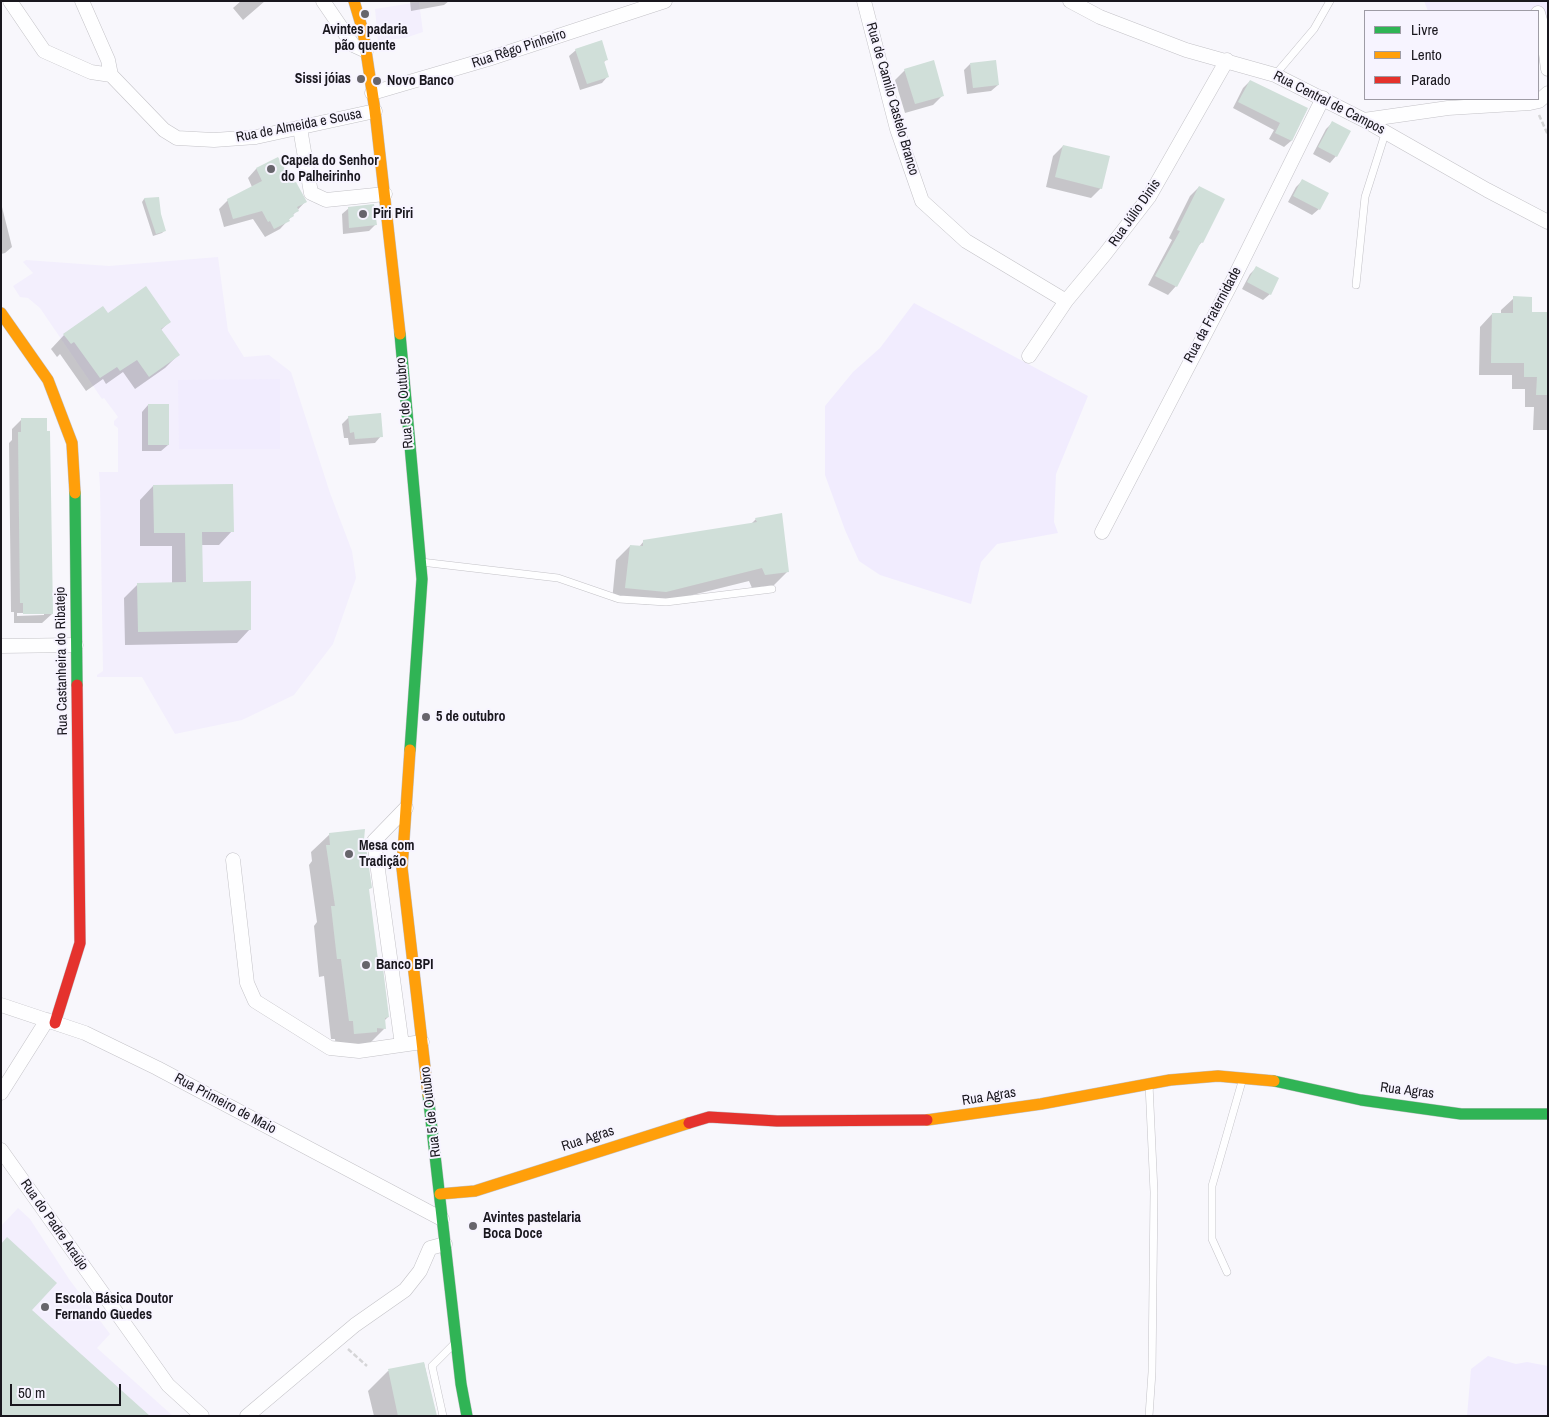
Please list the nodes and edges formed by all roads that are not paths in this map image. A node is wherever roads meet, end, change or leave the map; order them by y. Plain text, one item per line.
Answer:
1 (10, 1) edge
2 (82, 1) edge
3 (323, 1) edge
4 (354, 1) edge
5 (665, 1) edge
6 (864, 1) edge
7 (1070, 1) edge
8 (1330, 1) edge
9 (1539, 18) edge
10 (366, 51) junction
11 (1227, 60) junction
12 (1548, 69) edge
13 (111, 75) junction
14 (1275, 75) junction
15 (372, 93) junction
16 (1324, 98) junction
17 (1536, 100) edge
18 (376, 112) junction
19 (1388, 115) junction
20 (1364, 120) junction
21 (300, 128) junction
22 (1386, 132) junction
23 (385, 194) junction
24 (1548, 222) edge
25 (1356, 286) dead end
26 (1066, 301) junction
27 (1, 313) edge
28 (1029, 356) dead end
29 (1102, 532) dead end
30 (420, 562) junction
31 (772, 589) dead end
32 (76, 645) junction
33 (1, 646) edge
34 (406, 808) junction
35 (233, 860) dead end
36 (1, 1005) edge
37 (51, 1022) junction
38 (422, 1042) junction
39 (402, 1045) junction
40 (1244, 1078) junction
41 (1149, 1084) junction
42 (1, 1093) edge
43 (1548, 1114) edge
44 (1, 1150) edge
45 (440, 1194) junction
46 (442, 1219) junction
47 (445, 1244) junction
48 (1227, 1272) dead end
49 (456, 1342) junction
50 (202, 1416) edge
51 (247, 1416) edge
52 (444, 1416) edge
53 (467, 1416) edge
54 (1149, 1416) edge

1 - 13 street
2 - 13 street
3 - 10 street
4 - 10 street, Rua 5 de Outubro
5 - 15 street, Rua Rêgo Pinheiro
6 - 26 street, Rua de Camilo Castelo Branco
7 - 11 street, Rua Central de Campos
8 - 14 lane
9 - 12 street
10 - 15 street, Rua 5 de Outubro
11 - 14 street, Rua Central de Campos
11 - 26 street, Rua Júlio Dinis
13 - 21 street, Rua de Almeida e Sousa
14 - 16 street, Rua Central de Campos
15 - 18 street, Rua 5 de Outubro
16 - 20 street, Rua Central de Campos
16 - 29 street, Rua da Fraternidade
17 - 19 street
18 - 21 street, Rua de Almeida e Sousa
18 - 23 street, Rua 5 de Outubro
19 - 20 street
19 - 22 lane
20 - 22 street, Rua Central de Campos
21 - 23 street
22 - 24 street, Rua Central de Campos
22 - 25 lane
23 - 30 street, Rua 5 de Outubro
26 - 28 street, Rua Júlio Dinis
27 - 32 street, Rua Castanheira do Ribatejo
30 - 31 lane
30 - 34 street, Rua 5 de Outubro
32 - 33 street
32 - 37 street, Rua Castanheira do Ribatejo
34 - 38 street, Rua 5 de Outubro
34 - 39 street
35 - 39 street
36 - 37 street, Rua Primeiro de Maio
37 - 42 street
37 - 46 street, Rua Primeiro de Maio
38 - 39 street
38 - 45 street, Rua 5 de Outubro
40 - 41 street, Rua Agras
40 - 43 street, Rua Agras
40 - 48 lane
41 - 45 street, Rua Agras
41 - 54 lane
44 - 50 street, Rua do Padre Araújo
45 - 46 street, Rua 5 de Outubro
46 - 47 street, Rua 5 de Outubro
47 - 49 street, Rua 5 de Outubro
47 - 51 street
49 - 52 lane
49 - 53 street, Rua 5 de Outubro

